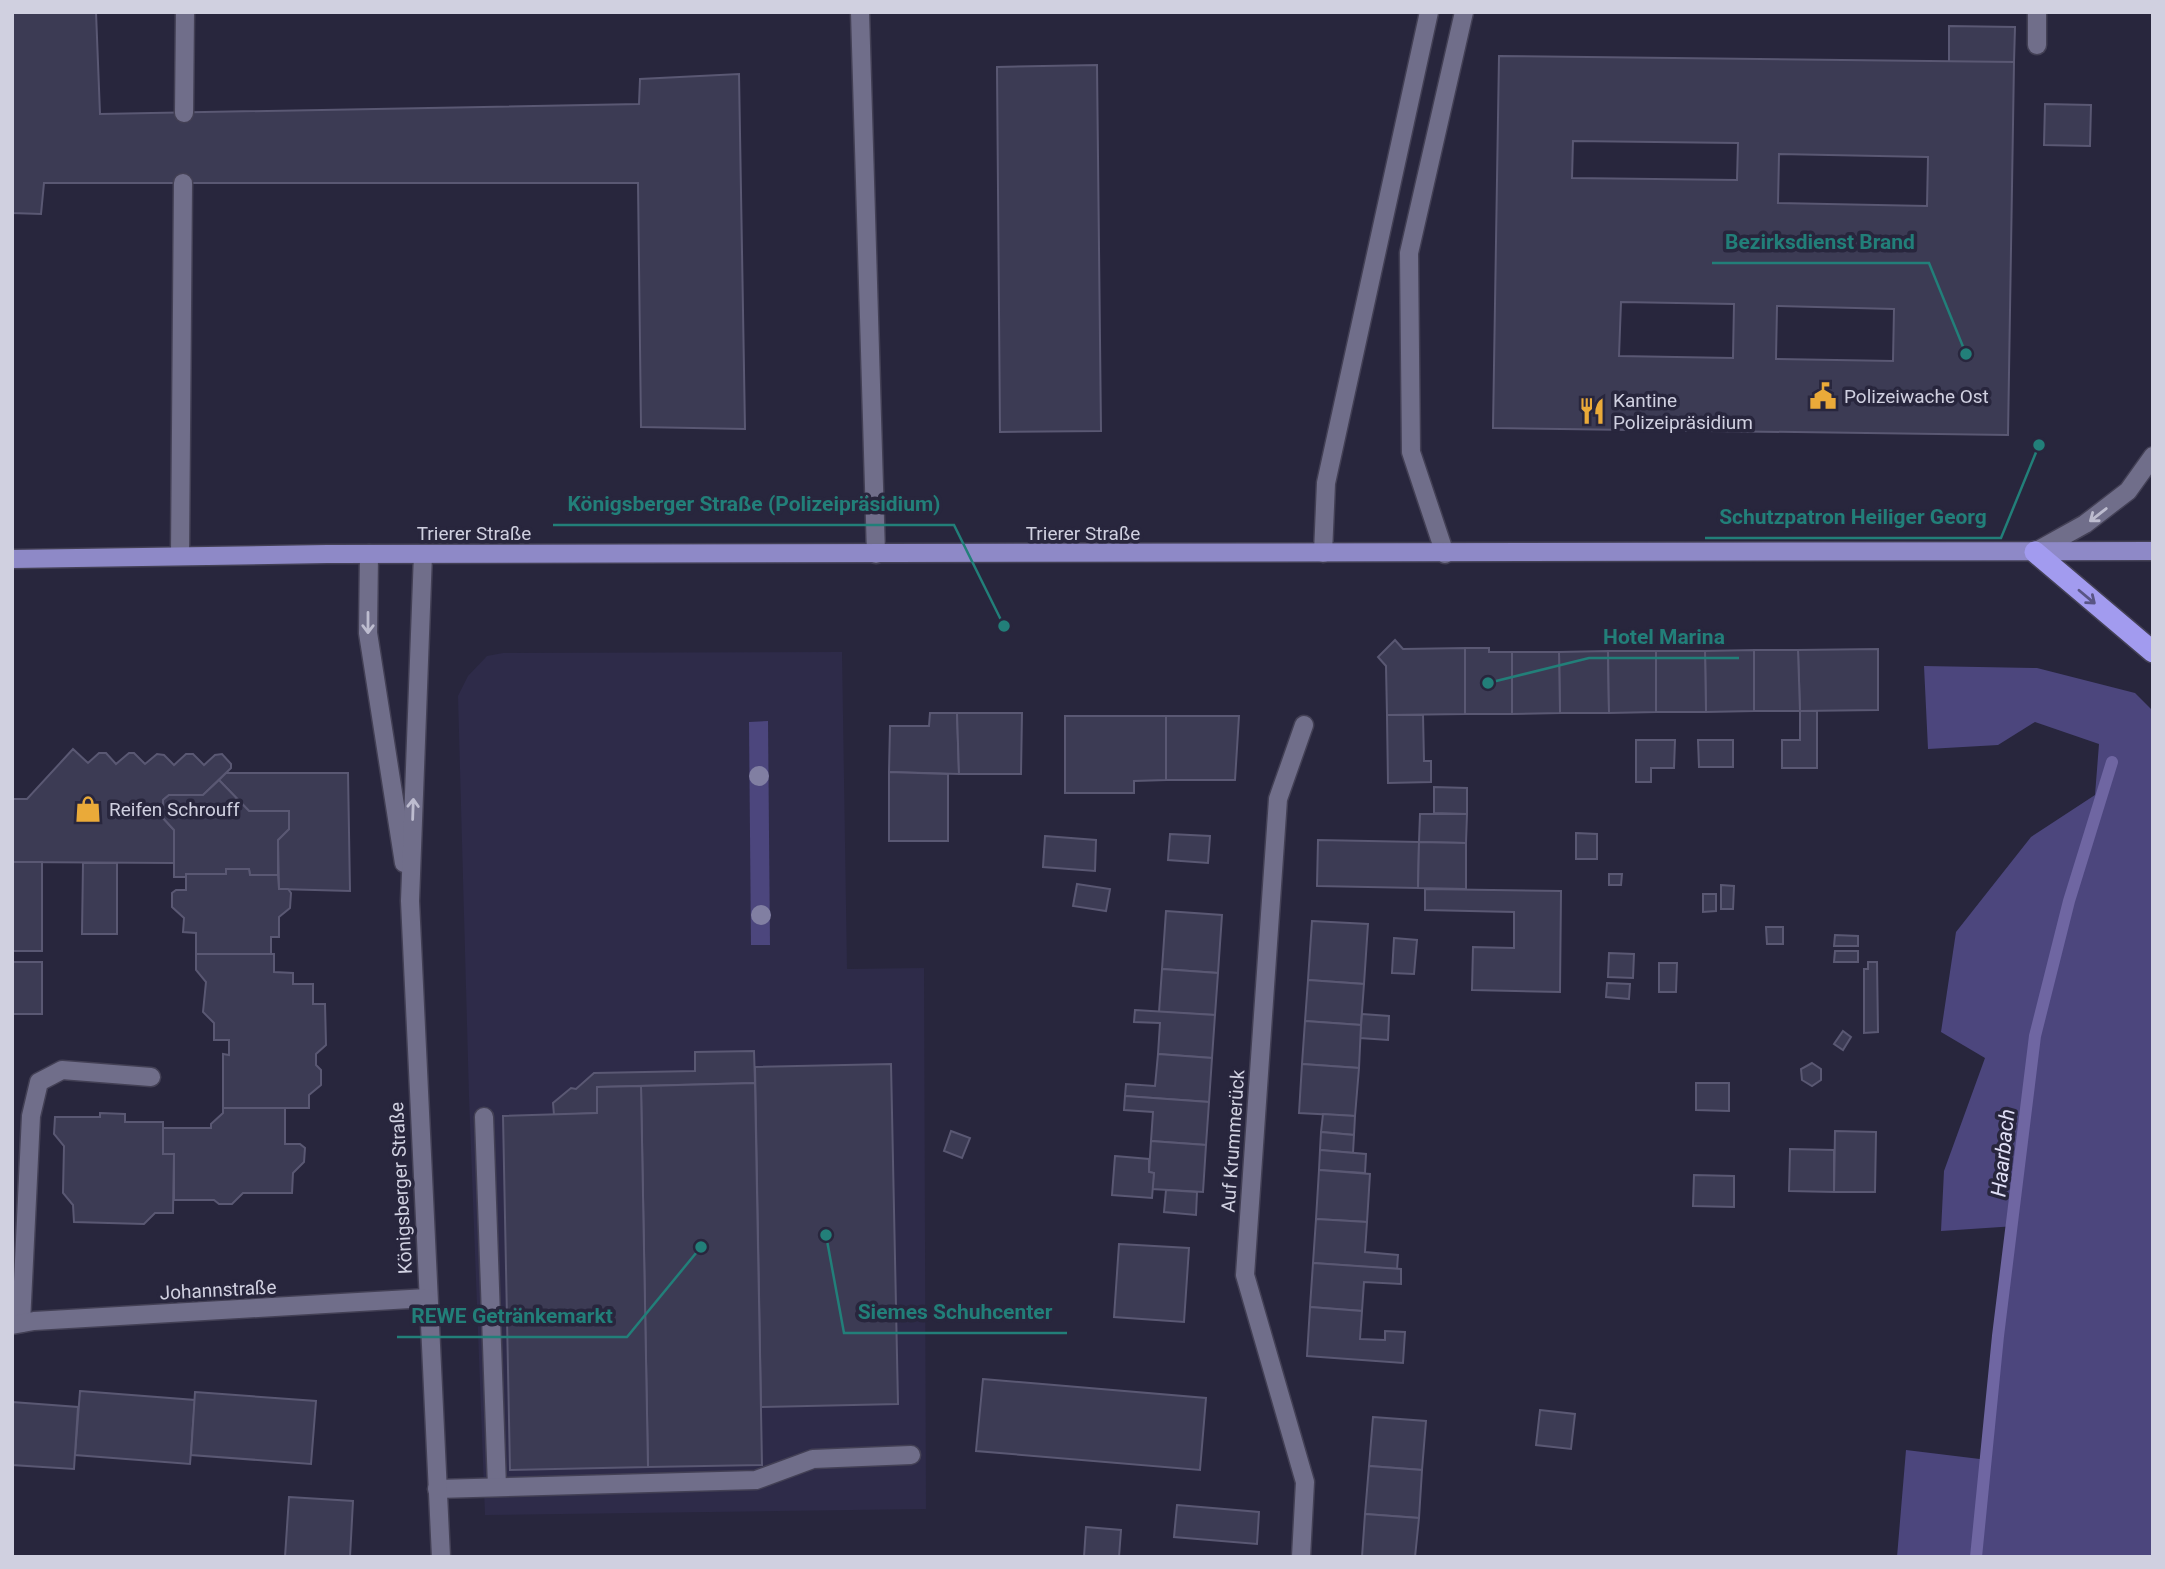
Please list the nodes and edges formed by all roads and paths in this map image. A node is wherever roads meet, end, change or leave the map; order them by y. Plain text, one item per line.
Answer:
1 (185, 12) edge
2 (860, 12) edge
3 (1429, 12) edge
4 (1464, 12) edge
5 (2037, 12) edge
6 (2037, 45) dead end
7 (184, 113) dead end
8 (183, 183) dead end
9 (2153, 456) edge
10 (2153, 551) edge
11 (2035, 552) junction
12 (1323, 553) junction
13 (369, 554) junction
14 (423, 554) junction
15 (876, 554) junction
16 (1445, 554) junction
17 (180, 555) junction
18 (12, 559) edge
19 (2153, 652) edge
20 (1304, 725) dead end
21 (410, 901) junction
22 (151, 1077) dead end
23 (484, 1117) dead end
24 (427, 1298) junction
25 (16, 1324) edge
26 (911, 1455) dead end
27 (497, 1487) junction
28 (438, 1489) junction
29 (441, 1557) edge
30 (1301, 1557) edge

1 - 7 street
2 - 15 street
3 - 12 street
4 - 16 street
5 - 6 street
8 - 17 street
9 -> 11 street
10 - 11 main road, Trierer Straße
11 - 16 main road, Trierer Straße
11 -> 19 highway
12 - 15 main road, Trierer Straße
12 - 16 main road, Trierer Straße
13 - 14 main road, Trierer Straße
13 - 17 main road, Trierer Straße
13 -> 21 street, Königsberger Straße
14 - 15 main road, Trierer Straße
21 -> 14 street, Königsberger Straße
17 - 18 main road, Trierer Straße
20 - 30 street, Auf Krummerück
21 - 24 street, Königsberger Straße
22 - 25 street
23 - 27 street
24 - 25 street, Johannstraße
24 - 28 street, Königsberger Straße
26 - 27 street
27 - 28 street
28 - 29 street, Königsberger Straße

